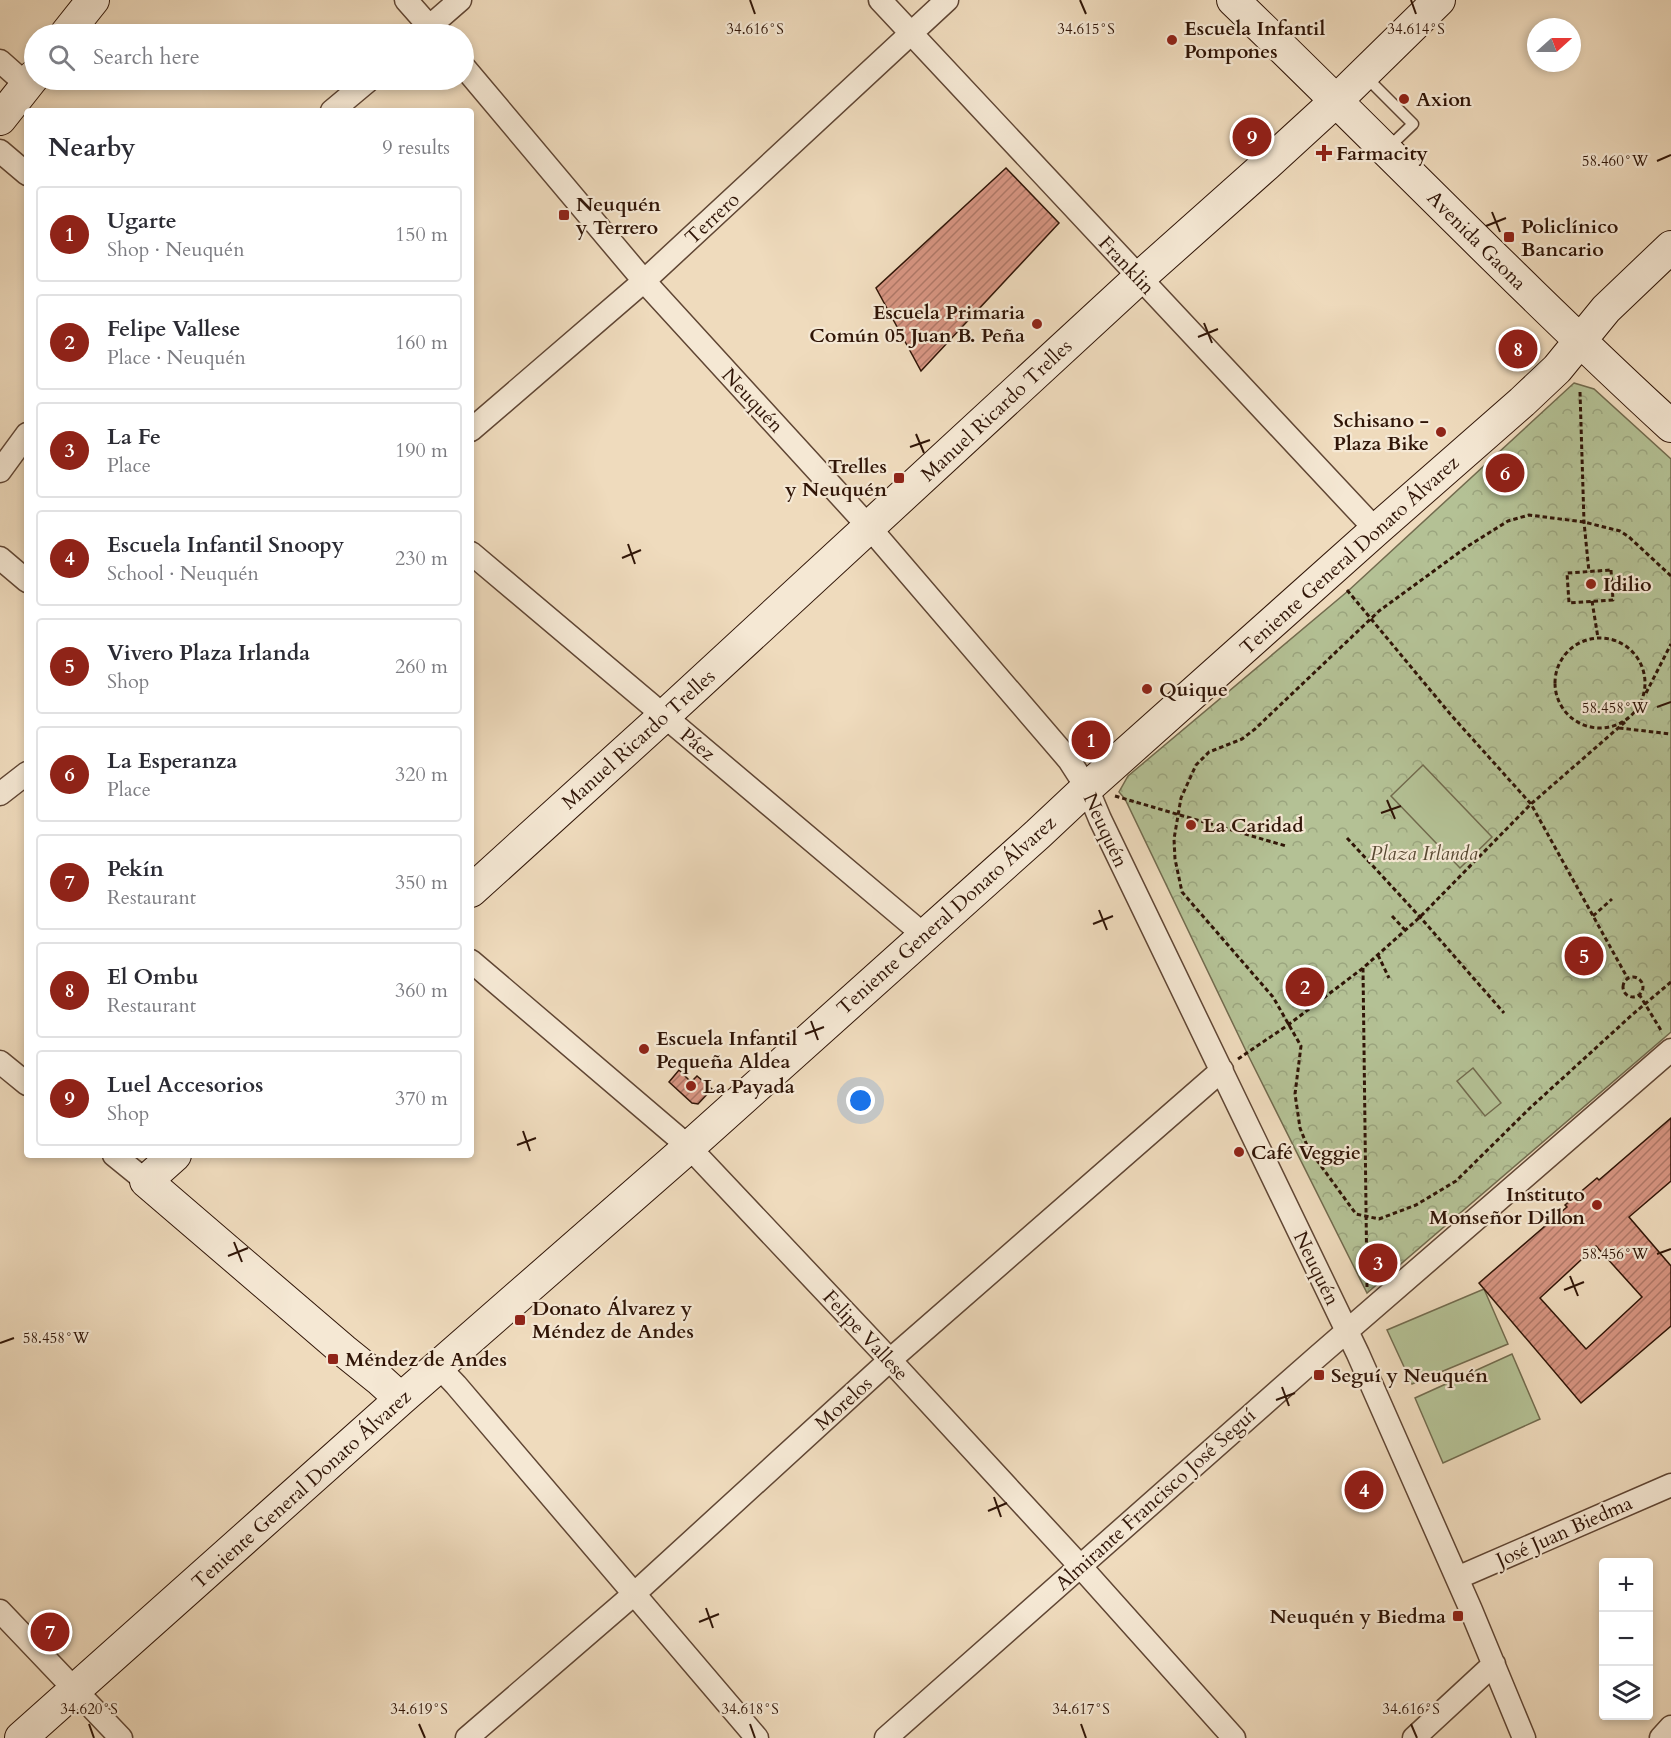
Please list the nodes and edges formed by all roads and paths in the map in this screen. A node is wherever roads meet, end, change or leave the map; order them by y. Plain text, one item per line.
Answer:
1 (93, 0) edge
2 (406, 0) edge
3 (460, 0) edge
4 (880, 0) edge
5 (947, 0) edge
6 (1233, 0) edge
7 (1439, 0) edge
8 (74, 24) edge
9 (423, 24) edge
10 (437, 24) edge
11 (911, 33) junction
12 (0, 61) edge
13 (1363, 74) junction
14 (24, 76) edge
15 (474, 79) edge
16 (24, 89) edge
17 (357, 90) edge
18 (1336, 100) junction
19 (336, 108) edge
20 (0, 119) edge
21 (1386, 150) junction
22 (0, 151) edge
23 (24, 171) edge
24 (1671, 247) edge
25 (1139, 278) junction
26 (644, 281) junction
27 (1579, 341) junction
28 (1580, 392) dead end
29 (1671, 426) edge
30 (474, 427) edge
31 (24, 438) edge
32 (0, 471) edge
33 (1584, 522) junction
34 (869, 527) junction
35 (1376, 530) junction
36 (474, 556) edge
37 (0, 558) edge
38 (1330, 571) junction
39 (1589, 572) junction
40 (1671, 576) edge
41 (24, 578) edge
42 (1592, 602) junction
43 (1370, 619) junction
44 (1598, 638) junction
45 (1671, 644) edge
46 (1644, 697) junction
47 (664, 716) junction
48 (1624, 722) junction
49 (1610, 728) junction
50 (1619, 728) junction
51 (1671, 734) edge
52 (24, 775) edge
53 (1087, 788) junction
54 (0, 794) edge
55 (1531, 804) junction
56 (1179, 815) junction
57 (1347, 838) dead end
58 (1286, 846) dead end
59 (474, 888) edge
60 (1612, 899) dead end
61 (1392, 916) dead end
62 (1593, 916) junction
63 (1420, 918) junction
64 (1405, 930) junction
65 (924, 935) junction
66 (1378, 955) junction
67 (474, 964) edge
68 (1363, 968) junction
69 (1389, 978) dead end
70 (1628, 979) junction
71 (1671, 982) edge
72 (1638, 994) junction
73 (1645, 1004) junction
74 (1504, 1013) dead end
75 (1288, 1024) junction
76 (1668, 1044) edge
77 (0, 1062) edge
78 (1222, 1070) junction
79 (24, 1082) edge
80 (688, 1147) junction
81 (118, 1158) edge
82 (172, 1158) edge
83 (146, 1181) junction
84 (1366, 1218) junction
85 (1367, 1313) junction
86 (1347, 1330) junction
87 (890, 1360) junction
88 (439, 1367) junction
89 (401, 1399) junction
90 (1671, 1485) edge
91 (1080, 1566) junction
92 (1457, 1578) junction
93 (634, 1594) junction
94 (0, 1611) edge
95 (1494, 1664) junction
96 (76, 1689) junction
97 (1671, 1727) edge
98 (21, 1738) edge
99 (121, 1738) edge
100 (467, 1738) edge
101 (757, 1738) edge
102 (886, 1738) edge
103 (1233, 1738) edge
104 (1414, 1738) edge
105 (1524, 1738) edge
106 (1661, 1738) edge

1 - 8 street
2 - 9 street
3 - 10 street
4 - 11 street, Franklin
5 - 11 street, Terrero
6 - 18 street, Avenida Gaona
7 - 13 street, Manuel Ricardo Trelles
11 - 25 street, Franklin
11 - 26 street, Terrero
12 - 14 street
13 - 18 street, Manuel Ricardo Trelles
13 - 21 lane
15 - 26 street, Neuquén
16 - 20 street
17 - 19 street
18 - 21 street, Avenida Gaona
18 - 25 street, Manuel Ricardo Trelles
21 - 27 street, Avenida Gaona
22 - 23 street
24 - 27 street, Teniente General Donato Álvarez
25 - 34 street, Manuel Ricardo Trelles
25 - 35 street, Franklin
26 - 30 street, Terrero
26 - 34 street, Neuquén
27 - 29 street, Avenida Gaona
27 - 35 street, Teniente General Donato Álvarez
28 - 33 path
31 - 32 street
33 - 39 path
33 - 40 path
33 - 43 path
34 - 47 street, Manuel Ricardo Trelles
34 - 53 street, Neuquén
35 - 38 street, Teniente General Donato Álvarez
36 - 47 street, Páez
37 - 41 street
38 - 43 path
38 - 53 street, Teniente General Donato Álvarez
39 - 42 path
39 - 42 path
42 - 44 path
43 - 55 path
43 - 56 path
44 - 46 path
44 - 49 path
45 - 46 path
46 - 48 path
47 - 59 street, Manuel Ricardo Trelles
47 - 65 street, Páez
48 - 49 path
48 - 50 path
49 - 50 path
50 - 51 path
50 - 55 path
52 - 54 street
53 - 56 path
53 - 65 street, Teniente General Donato Álvarez
53 - 78 street, Neuquén
55 - 62 path
55 - 63 path
56 - 58 path
56 - 75 path
57 - 63 path
60 - 62 path
61 - 64 path
62 - 70 path
63 - 64 path
63 - 74 path
64 - 66 path
65 - 80 street, Teniente General Donato Álvarez
66 - 68 path
66 - 69 path
67 - 80 street, Felipe Vallese
68 - 75 path
68 - 84 path
70 - 72 path
70 - 72 path
71 - 73 path
72 - 73 path
73 - 76 path
73 - 84 path
75 - 78 path
75 - 84 path
76 - 85 street, Almirante Francisco José Seguí
77 - 79 street
78 - 86 street, Neuquén
78 - 87 street, Morelos
80 - 87 street, Felipe Vallese
80 - 88 street, Teniente General Donato Álvarez
81 - 83 street
82 - 83 street
83 - 89 street
84 - 85 path
85 - 86 street, Almirante Francisco José Seguí
86 - 91 street, Almirante Francisco José Seguí
86 - 92 street, Neuquén
87 - 91 street, Felipe Vallese
87 - 93 street, Morelos
88 - 89 street, Teniente General Donato Álvarez
88 - 93 street
89 - 96 street, Teniente General Donato Álvarez
90 - 92 street, José Juan Biedma
91 - 102 street, Almirante Francisco José Seguí
91 - 103 street, Felipe Vallese
92 - 95 street, Neuquén
93 - 100 street, Morelos
93 - 101 street
94 - 96 street
95 - 104 street
95 - 105 street, Neuquén
96 - 98 street, Teniente General Donato Álvarez
96 - 99 street
97 - 106 street

